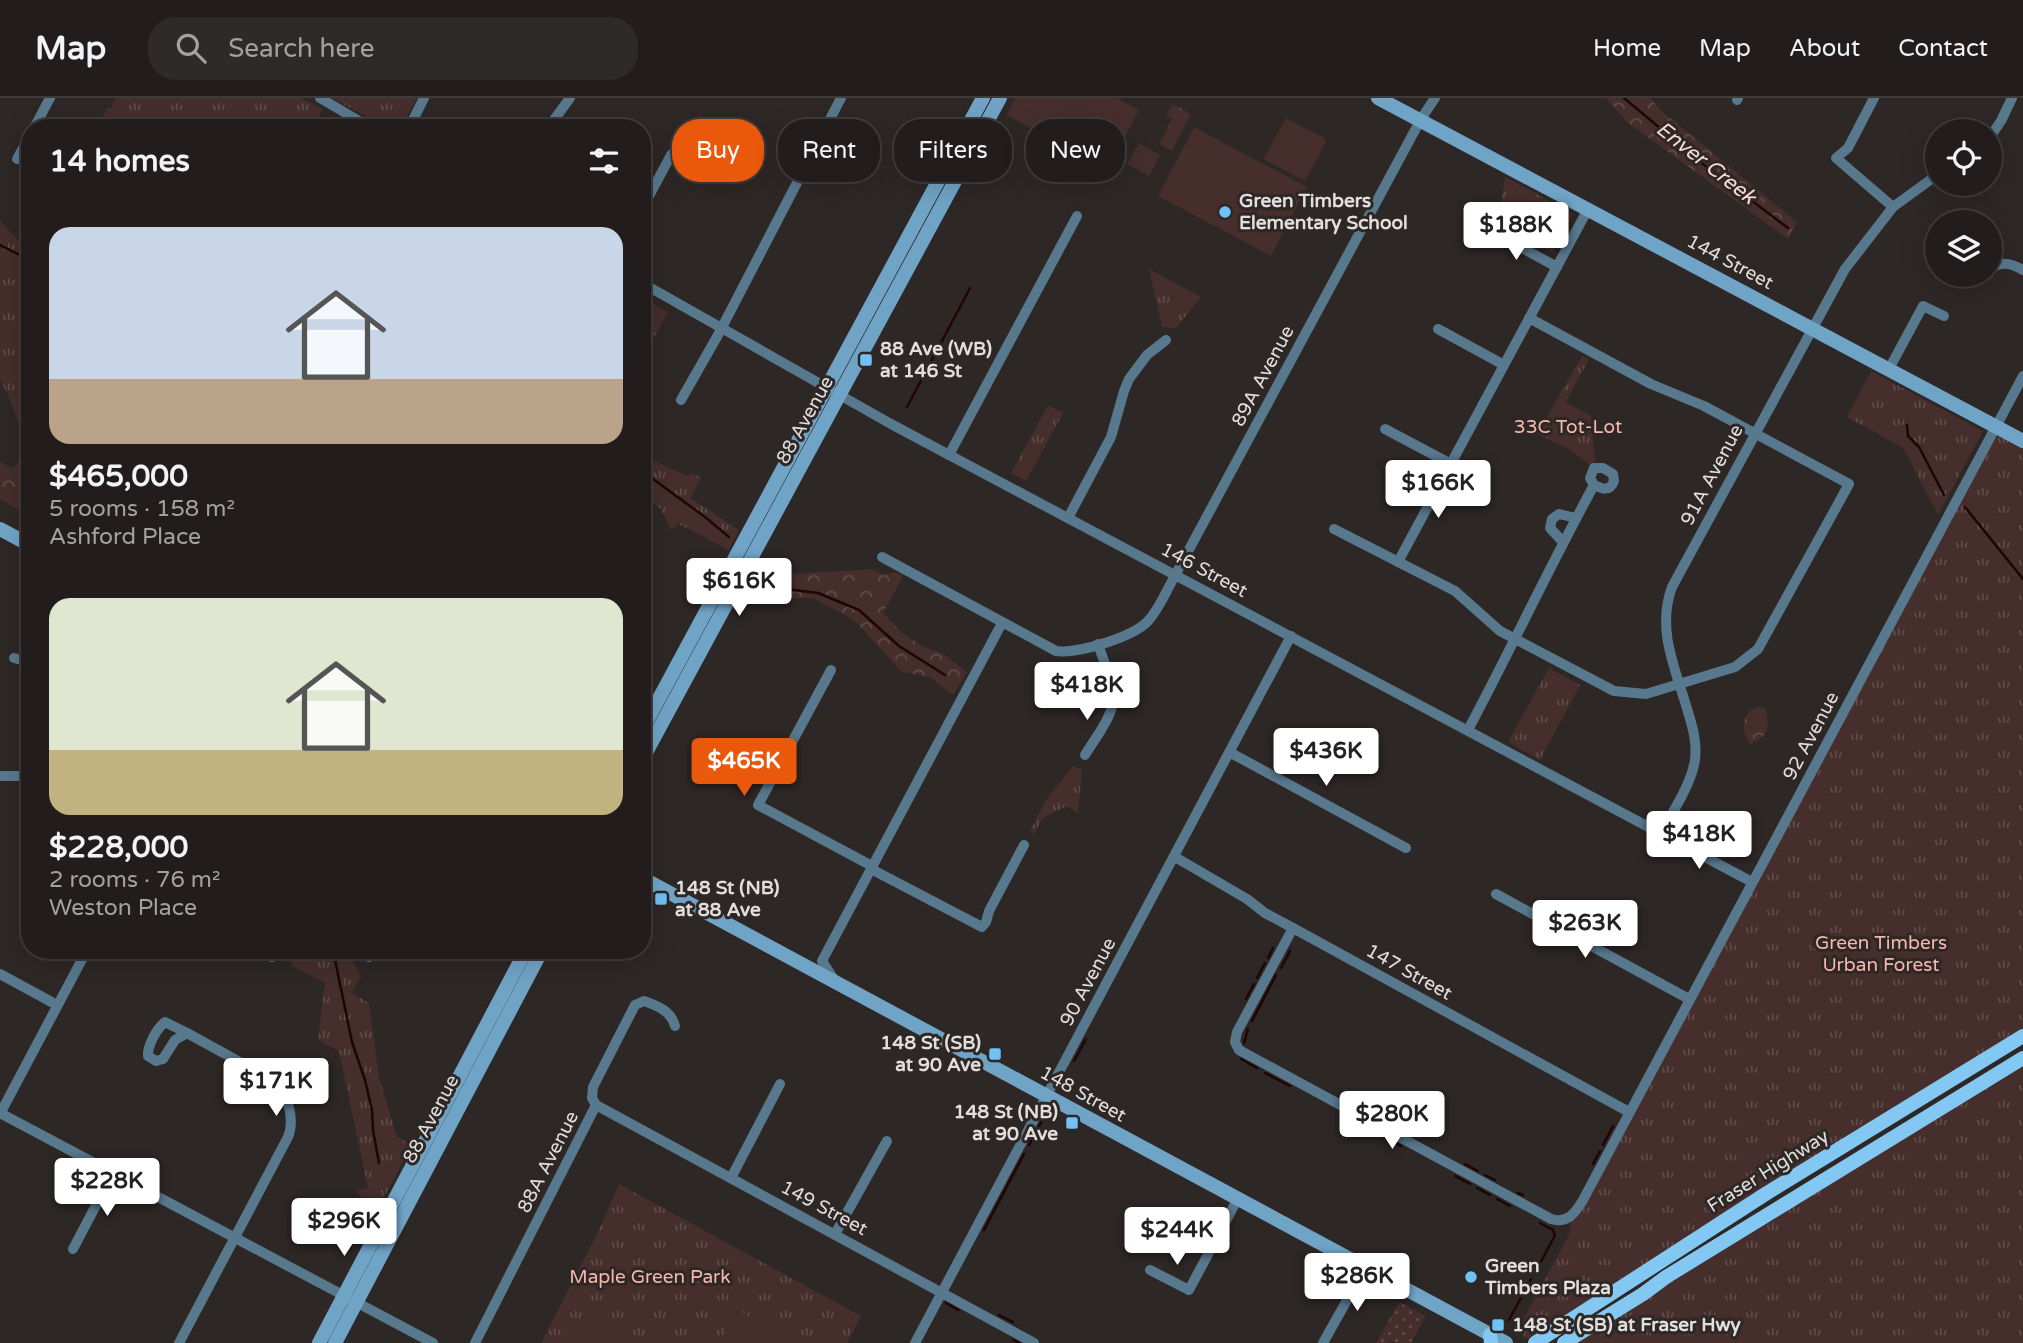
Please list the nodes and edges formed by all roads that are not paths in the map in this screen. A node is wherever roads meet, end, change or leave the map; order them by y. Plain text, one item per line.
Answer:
1 (50, 98) edge
2 (320, 98) edge
3 (424, 98) edge
4 (570, 98) edge
5 (841, 98) edge
6 (983, 98) edge
7 (1000, 98) edge
8 (1378, 98) edge
9 (1389, 98) edge
10 (1874, 98) edge
11 (2012, 98) edge
12 (1433, 99) edge
13 (39, 119) edge
14 (356, 119) edge
15 (414, 119) edge
16 (555, 119) edge
17 (1420, 119) junction
18 (2002, 119) edge
19 (21, 152) edge
20 (672, 154) edge
21 (17, 159) dead end
22 (1925, 184) edge
23 (651, 192) edge
24 (1893, 207) junction
25 (1588, 208) junction
26 (1077, 216) dead end
27 (1489, 230) dead end
28 (2002, 262) edge
29 (1557, 267) junction
30 (2023, 270) edge
31 (651, 288) edge
32 (1944, 316) dead end
33 (1530, 318) junction
34 (722, 327) junction
35 (1811, 328) junction
36 (1438, 329) dead end
37 (1166, 340) dead end
38 (1504, 366) junction
39 (1889, 369) junction
40 (2023, 376) edge
41 (834, 391) junction
42 (681, 400) dead end
43 (1996, 426) junction
44 (1385, 429) dead end
45 (1754, 434) junction
46 (2023, 441) edge
47 (949, 455) junction
48 (1451, 464) junction
49 (1594, 485) dead end
50 (1068, 518) junction
51 (1576, 518) junction
52 (0, 529) edge
53 (1334, 529) dead end
54 (21, 540) edge
55 (1563, 542) junction
56 (882, 558) dead end
57 (1398, 562) junction
58 (1176, 575) junction
59 (1002, 623) junction
60 (1292, 636) junction
61 (1516, 640) junction
62 (1098, 644) junction
63 (14, 658) dead end
64 (21, 660) edge
65 (831, 670) dead end
66 (1680, 683) junction
67 (651, 714) edge
68 (1468, 730) junction
69 (651, 743) edge
70 (1231, 753) junction
71 (1086, 755) dead end
72 (0, 776) edge
73 (21, 776) edge
74 (1661, 833) junction
75 (1024, 845) dead end
76 (1406, 849) dead end
77 (1175, 858) junction
78 (872, 868) junction
79 (1752, 882) junction
80 (651, 883) edge
81 (1496, 894) dead end
82 (1293, 928) junction
83 (82, 959) edge
84 (521, 959) edge
85 (537, 959) edge
86 (0, 974) edge
87 (835, 981) junction
88 (1689, 999) junction
89 (57, 1005) junction
90 (675, 1026) dead end
91 (187, 1033) dead end
92 (2023, 1036) edge
93 (2023, 1058) edge
94 (780, 1084) dead end
95 (1046, 1096) junction
96 (596, 1105) junction
97 (1629, 1112) junction
98 (0, 1114) edge
99 (887, 1141) dead end
100 (113, 1173) junction
101 (731, 1178) junction
102 (1237, 1200) junction
103 (835, 1234) junction
104 (234, 1237) junction
105 (73, 1249) dead end
106 (1365, 1268) junction
107 (1150, 1270) dead end
108 (942, 1293) junction
109 (351, 1298) junction
110 (1491, 1339) edge
111 (1567, 1342) edge
112 (178, 1343) edge
113 (319, 1343) edge
114 (335, 1343) edge
115 (433, 1343) edge
116 (475, 1343) edge
117 (915, 1343) edge
118 (1034, 1343) edge
119 (1323, 1343) edge
120 (1506, 1343) edge
121 (1535, 1343) edge

1 - 13 street
2 - 14 street
3 - 15 street
4 - 16 street
5 - 34 street
6 - 41 main road, 88 Avenue
7 - 41 main road, 88 Avenue
8 - 17 main road, 144 Street
9 - 17 main road, 144 Street
10 - 24 street
11 - 18 street
12 - 17 street, 89A Avenue
17 - 25 main road, 144 Street
17 - 58 street, 89A Avenue
19 - 21 street
20 - 23 street
22 - 24 street, 91A Avenue
24 - 35 street, 91A Avenue
25 - 29 street
25 - 35 main road, 144 Street
26 - 47 street
27 - 29 street
28 - 30 street
29 - 33 street
31 - 34 street, 146 Street
32 - 39 street
33 - 38 street
33 - 45 street
34 - 41 street, 146 Street
34 - 42 street
35 - 39 main road, 144 Street
35 - 45 street, 91A Avenue
36 - 38 street
37 - 50 street
38 - 48 street
39 - 43 main road, 144 Street
40 - 43 street, 92 Avenue
41 - 47 street, 146 Street
41 - 67 main road, 88 Avenue
41 - 69 main road, 88 Avenue
43 - 46 main road, 144 Street
43 - 79 street, 92 Avenue
44 - 48 street
45 - 66 street, 91A Avenue
45 - 66 street
47 - 50 street, 146 Street
48 - 57 street
49 - 51 street
50 - 58 street, 146 Street
51 - 55 street
51 - 55 street
52 - 54 main road
53 - 57 street
55 - 61 street
56 - 59 street, 89A Avenue
57 - 61 street
58 - 60 street, 146 Street
58 - 62 street, 89A Avenue
59 - 62 street, 89A Avenue
59 - 78 street
60 - 68 street, 146 Street
60 - 70 street, 90 Avenue
61 - 66 street
61 - 68 street
62 - 71 street
63 - 64 street
65 - 78 street
66 - 74 street, 91A Avenue
68 - 74 street, 146 Street
70 - 76 street
70 - 77 street, 90 Avenue
72 - 73 street
74 - 79 street, 146 Street
75 - 78 street
77 - 82 street, 147 Street
77 - 95 street, 90 Avenue
78 - 87 street
79 - 88 street, 92 Avenue
80 - 87 main road, 148 Street
81 - 88 street
82 - 97 street, 147 Street
82 - 97 street, 92 Avenue
83 - 89 street
84 - 109 main road, 88 Avenue
85 - 109 main road, 88 Avenue
86 - 89 street
87 - 95 main road, 148 Street
88 - 97 street, 92 Avenue
89 - 98 street
90 - 96 street, 88A Avenue
91 - 104 street
92 - 121 main road, Fraser Highway
93 - 111 main road, Fraser Highway
94 - 101 street
95 - 102 main road, 148 Street
95 - 108 street, 90 Avenue
96 - 101 street, 149 Street
96 - 116 street, 88A Avenue
98 - 100 street
99 - 103 street
100 - 104 street
100 - 105 street
101 - 103 street, 149 Street
102 - 106 main road, 148 Street
102 - 107 street
103 - 108 street, 149 Street
104 - 109 street
104 - 112 street
106 - 110 main road, 148 Street
106 - 119 street
108 - 117 street, 90 Avenue
108 - 118 street, 149 Street
109 - 113 main road, 88 Avenue
109 - 114 main road, 88 Avenue
109 - 115 street
110 - 120 main road, 148 Street

